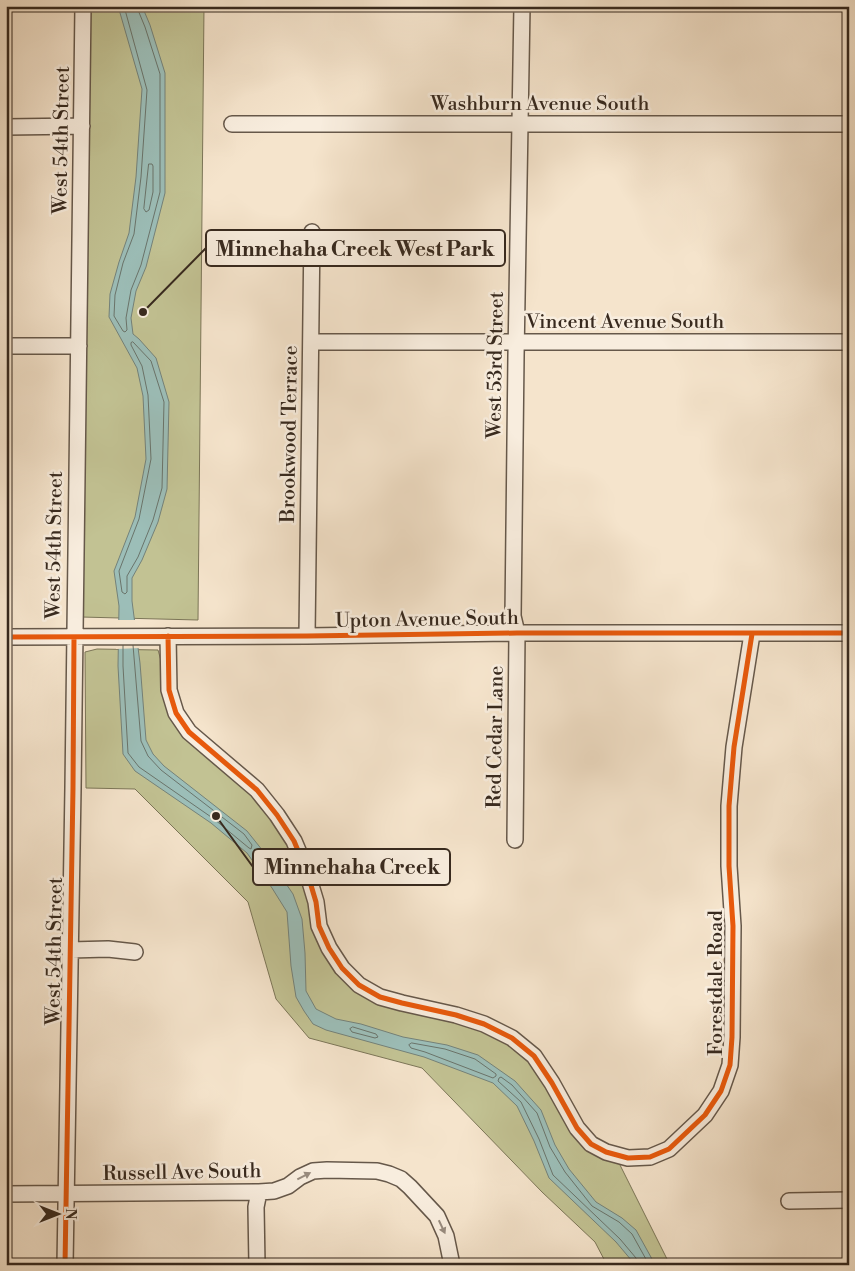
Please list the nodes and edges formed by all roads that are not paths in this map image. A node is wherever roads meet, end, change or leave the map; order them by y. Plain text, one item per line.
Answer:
1 (83, 6) edge
2 (522, 6) edge
3 (232, 124) dead end
4 (520, 124) junction
5 (849, 124) edge
6 (82, 126) junction
7 (6, 127) edge
8 (312, 232) dead end
9 (311, 342) junction
10 (516, 342) junction
11 (849, 342) edge
12 (6, 346) edge
13 (78, 346) junction
14 (517, 633) junction
15 (849, 633) edge
16 (752, 634) junction
17 (168, 636) junction
18 (307, 636) junction
19 (6, 637) edge
20 (74, 637) junction
21 (514, 840) dead end
22 (70, 950) junction
23 (135, 952) dead end
24 (259, 1192) junction
25 (6, 1194) edge
26 (65, 1195) junction
27 (849, 1200) edge
28 (789, 1201) dead end
29 (65, 1265) edge
30 (257, 1265) edge
31 (452, 1265) edge

1 - 6 street, West 54th Street
2 - 4 street, West 53rd Street
3 - 4 street, Washburn Avenue South
4 - 5 street, Washburn Avenue South
4 - 10 street, West 53rd Street
6 - 7 street
6 - 13 street, West 54th Street
8 - 9 street, Brookwood Terrace
9 - 10 street, Vincent Avenue South
9 - 18 street, Brookwood Terrace
10 - 11 street, Vincent Avenue South
10 - 14 street, West 53rd Street
12 - 13 street
13 - 20 street, West 54th Street
14 - 16 street, Upton Avenue South
14 - 18 street, Upton Avenue South
14 - 21 street, Red Cedar Lane
15 - 16 street, Upton Avenue South
16 - 17 street, Forestdale Road
17 - 18 street, Upton Avenue South
17 - 20 street, Upton Avenue South
19 - 20 street, Upton Avenue South
20 - 22 street, West 54th Street
22 - 23 street
22 - 26 street, West 54th Street
24 - 26 street, Russell Ave South
24 - 30 street
24 -> 31 street, Russell Ave South
25 - 26 street, Russell Ave South
26 - 29 street, West 54th Street
27 - 28 street

